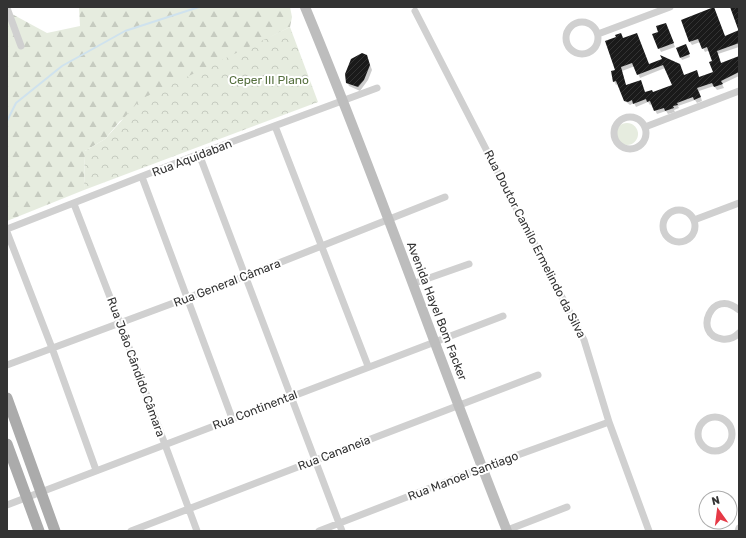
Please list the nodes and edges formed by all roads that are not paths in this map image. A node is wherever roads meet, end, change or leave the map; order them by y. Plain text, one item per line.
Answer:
1 (305, 7) edge
2 (670, 7) edge
3 (7, 8) edge
4 (415, 11) dead end
5 (598, 34) junction
6 (21, 46) dead end
7 (377, 88) dead end
8 (739, 91) edge
9 (343, 100) junction
10 (275, 126) junction
11 (645, 127) junction
12 (199, 154) junction
13 (142, 177) junction
14 (445, 197) dead end
15 (739, 203) edge
16 (74, 204) junction
17 (388, 220) junction
18 (694, 220) junction
19 (7, 230) edge
20 (320, 246) junction
21 (469, 264) dead end
22 (246, 276) junction
23 (412, 284) junction
24 (188, 298) junction
25 (739, 310) edge
26 (503, 316) dead end
27 (120, 323) junction
28 (739, 333) edge
29 (435, 341) junction
30 (52, 348) junction
31 (7, 365) edge
32 (368, 366) junction
33 (538, 375) dead end
34 (290, 396) junction
35 (7, 398) edge
36 (458, 406) junction
37 (232, 418) junction
38 (609, 422) junction
39 (736, 429) edge
40 (7, 444) edge
41 (164, 444) junction
42 (315, 460) junction
43 (482, 468) junction
44 (96, 470) junction
45 (40, 492) junction
46 (27, 497) junction
47 (7, 505) edge
48 (567, 507) dead end
49 (188, 509) junction
50 (339, 524) junction
51 (739, 528) edge
52 (39, 531) edge
53 (55, 531) edge
54 (131, 531) edge
55 (197, 531) edge
56 (319, 531) edge
57 (342, 531) edge
58 (507, 531) edge
59 (649, 531) edge
60 (738, 531) edge

1 - 9 street, Avenida Hayel Bom Facker
2 - 5 street
3 - 6 street
4 - 38 street, Rua Doutor Camilo Ermelindo da Silva
5 - 5 street
7 - 9 street, Rua Aquidaban
8 - 11 street
9 - 10 street, Rua Aquidaban
9 - 17 street, Avenida Hayel Bom Facker
10 - 12 street, Rua Aquidaban
10 - 20 street
11 - 11 street
12 - 13 street, Rua Aquidaban
12 - 22 street
13 - 16 street, Rua Aquidaban
13 - 24 street
14 - 17 street, Rua General Câmara
15 - 18 street
16 - 19 street, Rua Aquidaban
16 - 27 street, Rua João Cândido Câmara
17 - 20 street, Rua General Câmara
17 - 23 street, Avenida Hayel Bom Facker
18 - 18 street
19 - 30 street
20 - 22 street, Rua General Câmara
20 - 32 street
21 - 23 street
22 - 24 street, Rua General Câmara
22 - 34 street
23 - 29 street, Avenida Hayel Bom Facker
24 - 27 street, Rua General Câmara
24 - 37 street
25 - 28 street
26 - 29 street, Rua Continental
27 - 30 street, Rua General Câmara
27 - 41 street, Rua João Cândido Câmara
29 - 32 street, Rua Continental
29 - 36 street, Avenida Hayel Bom Facker
30 - 31 street, Rua General Câmara
30 - 44 street
32 - 34 street, Rua Continental
33 - 36 street, Rua Cananeia
34 - 37 street, Rua Continental
34 - 42 street
35 - 45 main road
36 - 42 street, Rua Cananeia
36 - 43 street, Avenida Hayel Bom Facker
37 - 41 street, Rua Continental
38 - 43 street, Rua Manoel Santiago
38 - 59 street, Rua Doutor Camilo Ermelindo da Silva
39 - 39 street
40 - 46 main road
41 - 44 street, Rua Continental
41 - 49 street, Rua João Cândido Câmara
42 - 49 street, Rua Cananeia
42 - 50 street
43 - 50 street, Rua Manoel Santiago
43 - 58 street, Avenida Hayel Bom Facker
44 - 45 street, Rua Continental
45 - 46 street, Rua Continental
45 - 53 main road
46 - 47 street, Rua Continental
46 - 52 main road
48 - 58 street
49 - 54 street, Rua Cananeia
49 - 55 street, Rua João Cândido Câmara
50 - 56 street, Rua Manoel Santiago
50 - 57 street
51 - 60 street

